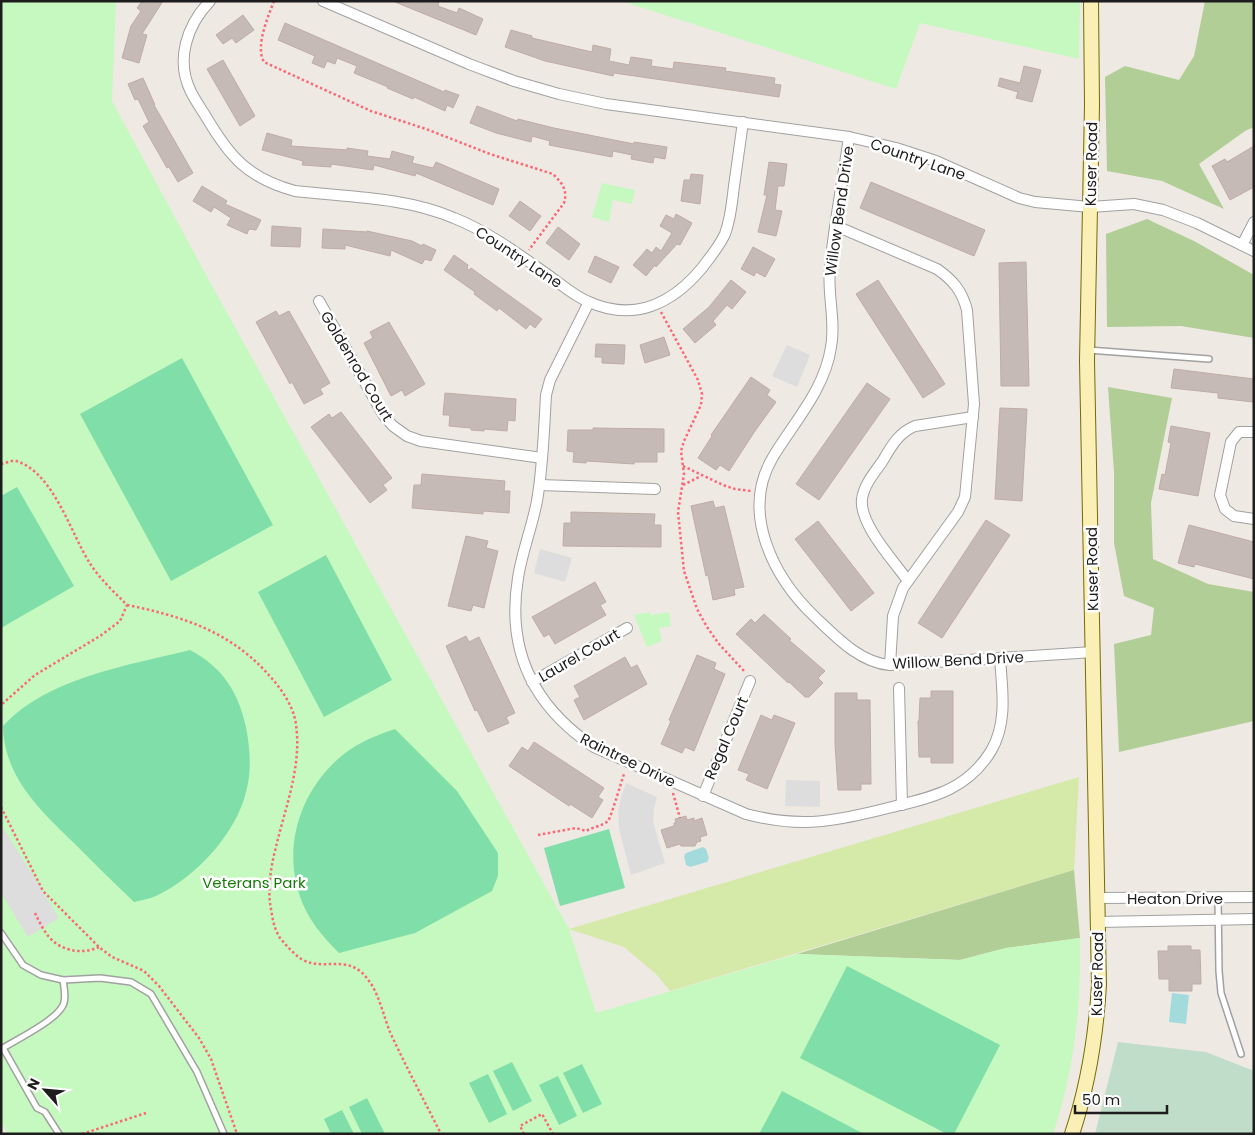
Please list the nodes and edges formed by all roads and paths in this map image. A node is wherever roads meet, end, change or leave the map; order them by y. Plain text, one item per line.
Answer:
1 (210, 1) edge
2 (274, 1) edge
3 (323, 1) edge
4 (1091, 1) edge
5 (743, 122) junction
6 (849, 137) junction
7 (1090, 207) junction
8 (1254, 222) edge
9 (836, 226) junction
10 (1242, 245) junction
11 (1254, 251) edge
12 (524, 258) junction
13 (319, 301) dead end
14 (589, 302) junction
15 (656, 304) junction
16 (1087, 350) junction
17 (1209, 359) dead end
18 (972, 417) junction
19 (1254, 432) edge
20 (542, 458) junction
21 (1, 464) edge
22 (683, 466) junction
23 (701, 476) junction
24 (540, 485) junction
25 (684, 485) junction
26 (654, 489) dead end
27 (761, 493) junction
28 (1254, 519) edge
29 (908, 581) junction
30 (127, 605) junction
31 (627, 628) dead end
32 (1093, 652) junction
33 (1000, 658) junction
34 (890, 665) junction
35 (750, 681) joint
36 (532, 682) junction
37 (899, 688) dead end
38 (1, 705) edge
39 (624, 774) dead end
40 (671, 781) junction
41 (703, 796) junction
42 (902, 805) junction
43 (1, 807) edge
44 (680, 818) dead end
45 (538, 835) dead end
46 (1218, 897) junction
47 (1254, 897) edge
48 (1097, 898) junction
49 (35, 913) dead end
50 (1254, 919) edge
51 (1218, 920) junction
52 (1098, 922) junction
53 (1, 933) edge
54 (99, 947) junction
55 (63, 980) junction
56 (2, 1048) edge
57 (1240, 1054) dead end
58 (146, 1113) dead end
59 (59, 1134) edge
60 (82, 1134) edge
61 (224, 1134) edge
62 (237, 1134) edge
63 (441, 1134) edge
64 (524, 1134) edge
65 (553, 1134) edge
66 (1072, 1134) edge

1 - 12 street, Country Lane
2 - 12 path
3 - 5 street, Country Lane
4 - 7 street, Kuser Road
5 - 6 street, Country Lane
5 - 15 street, Country Lane
6 - 7 street, Country Lane
6 - 9 street, Willow Bend Drive
7 - 10 street, Country Lane
7 - 16 street, Kuser Road
8 - 10 street
9 - 18 street
9 - 27 street, Willow Bend Drive
10 - 11 street, Country Lane
12 - 14 street, Country Lane
13 - 20 street, Goldenrod Court
14 - 15 street, Country Lane
14 - 20 street, Raintree Drive
15 - 22 path
16 - 17 lane
16 - 32 street, Kuser Road
18 - 29 street
18 - 29 street
19 - 28 street
20 - 24 street, Raintree Drive
21 - 30 path
22 - 23 path
22 - 25 path
23 - 25 path
23 - 27 path
24 - 26 street
24 - 36 street, Raintree Drive
25 - 35 path
27 - 34 street, Willow Bend Drive
29 - 34 street
30 - 38 path
30 - 63 path
31 - 36 street, Laurel Court
32 - 33 street, Willow Bend Drive
32 - 48 street, Kuser Road
33 - 34 street, Willow Bend Drive
33 - 42 street, Raintree Drive
35 - 41 street, Regal Court
36 - 40 street, Raintree Drive
37 - 42 street
39 - 45 path
40 - 41 street, Raintree Drive
40 - 44 path
41 - 42 street, Raintree Drive
43 - 54 path
46 - 47 street, Heaton Drive
46 - 48 street, Heaton Drive
46 - 51 lane
48 - 52 street, Kuser Road
49 - 54 path
50 - 51 street, Heaton Drive
51 - 52 street, Heaton Drive
51 - 57 lane
52 - 66 street, Kuser Road
53 - 55 lane
54 - 62 path
55 - 56 lane
55 - 61 lane
56 - 59 lane
58 - 60 path
64 - 65 path

